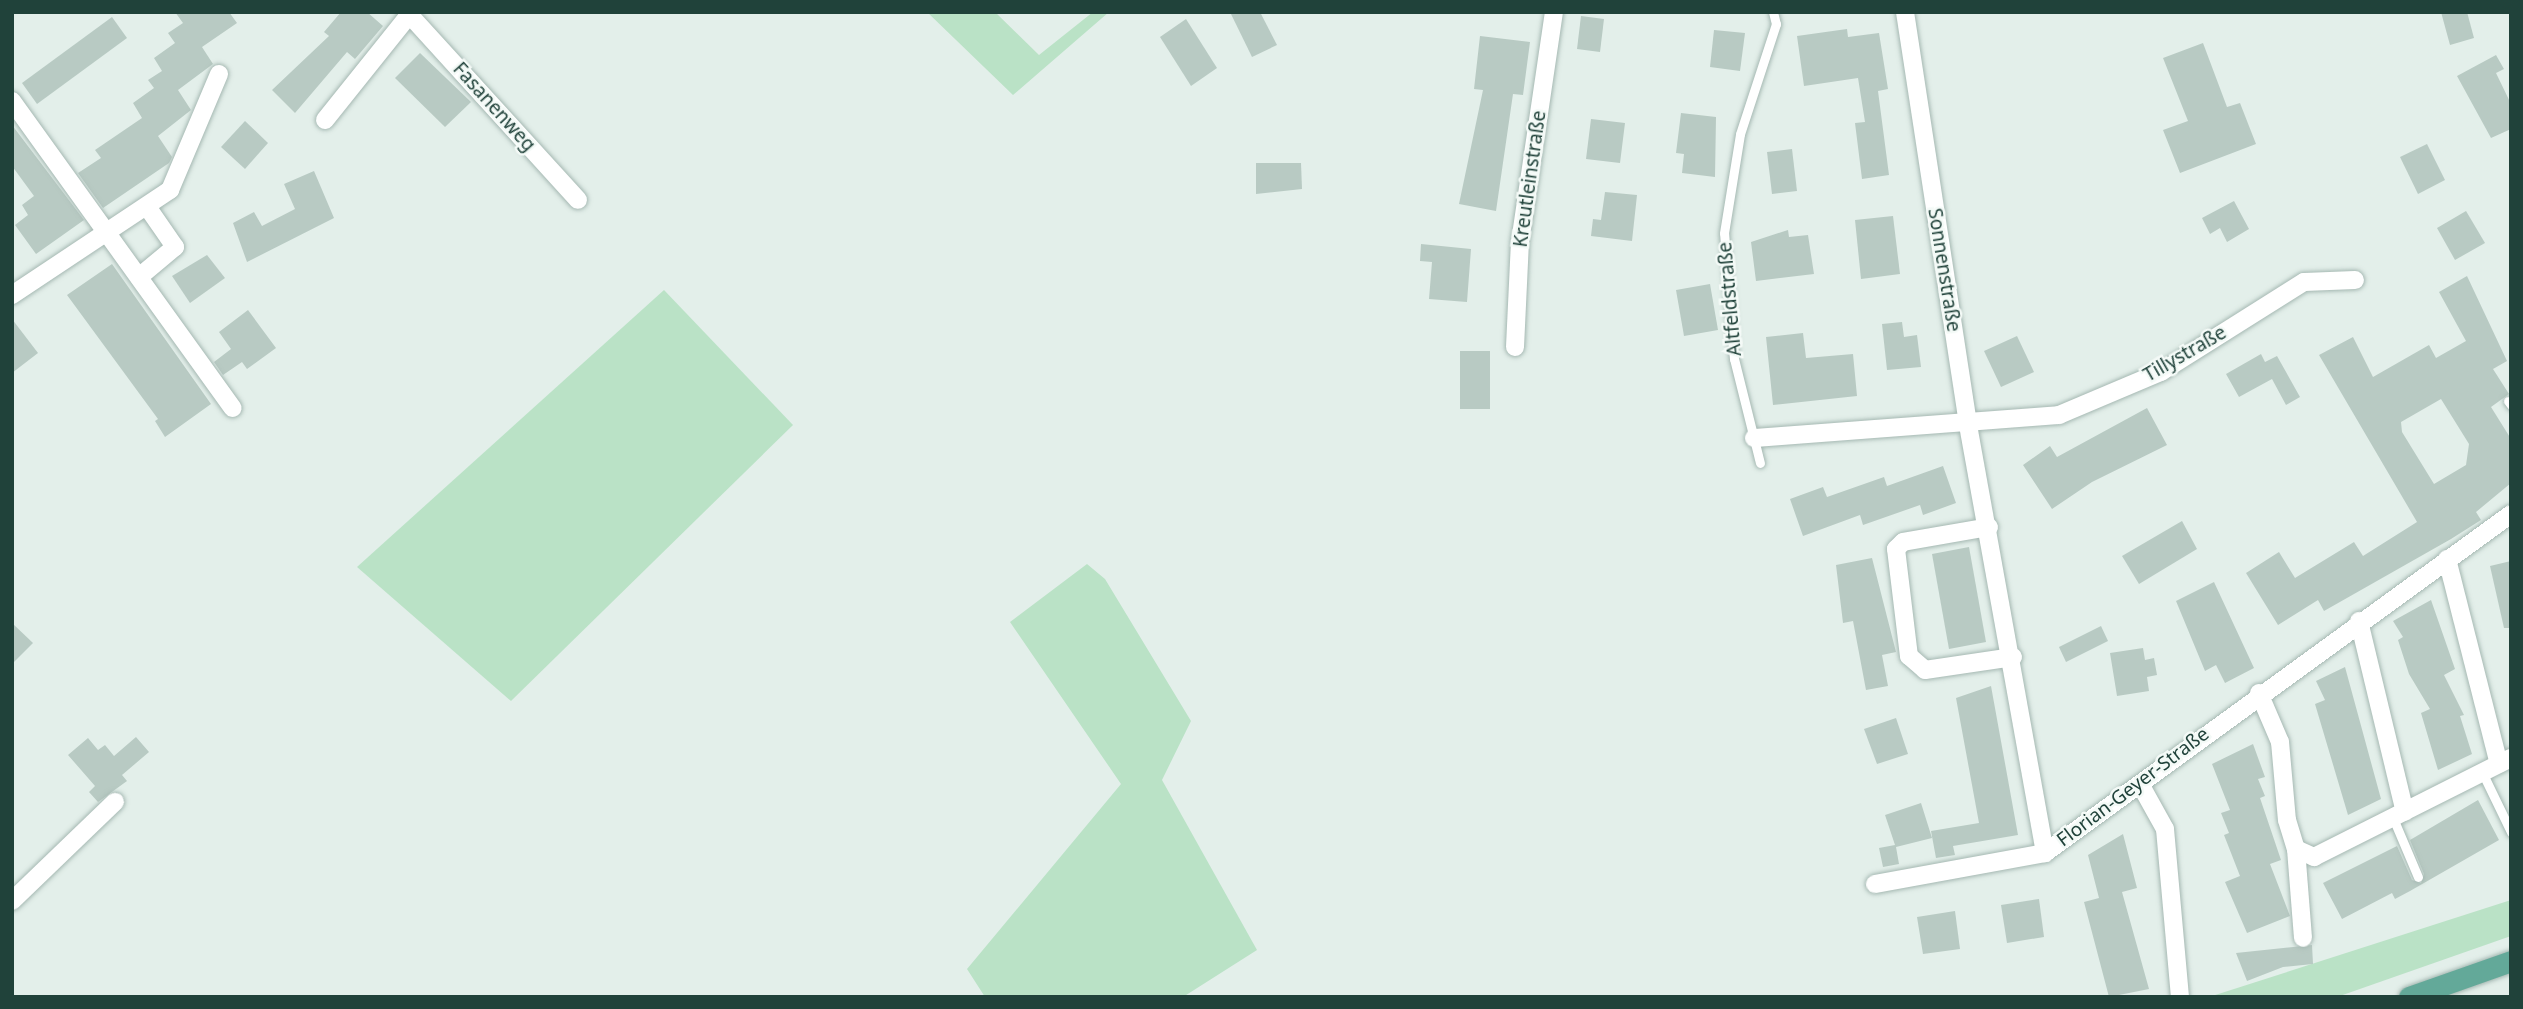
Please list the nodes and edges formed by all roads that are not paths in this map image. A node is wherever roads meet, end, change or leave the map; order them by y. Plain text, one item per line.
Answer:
1 (1554, 12) edge
2 (1773, 12) edge
3 (1905, 12) edge
4 (408, 14) edge
5 (219, 74) dead end
6 (12, 101) edge
7 (325, 120) dead end
8 (578, 200) dead end
9 (148, 208) junction
10 (108, 233) junction
11 (139, 277) junction
12 (2355, 280) dead end
13 (12, 295) edge
14 (1516, 347) dead end
15 (233, 408) dead end
16 (1968, 425) junction
17 (1754, 438) junction
18 (1760, 463) dead end
19 (2511, 514) edge
20 (1990, 527) junction
21 (2447, 559) junction
22 (2359, 621) junction
23 (2013, 657) junction
24 (2259, 693) junction
25 (2505, 761) edge
26 (2482, 772) junction
27 (2140, 784) junction
28 (115, 802) dead end
29 (2399, 815) junction
30 (2511, 832) edge
31 (2296, 849) junction
32 (2045, 853) junction
33 (2418, 877) dead end
34 (1875, 884) dead end
35 (12, 901) edge
36 (2303, 938) dead end
37 (2511, 961) edge
38 (2180, 997) edge
39 (2409, 997) edge

1 - 14 street, Kreutleinstraße
2 - 17 lane, Altfeldstraße
3 - 16 street, Sonnenstraße
4 - 7 street, Fasanenweg
4 - 8 street, Fasanenweg
5 - 9 street
6 - 10 street
9 - 10 street
9 - 11 street
10 - 11 street
10 - 13 street
11 - 15 street
12 - 16 street, Tillystraße
16 - 17 street, Tillystraße
16 - 20 street, Sonnenstraße
17 - 18 lane, Altfeldstraße
19 - 21 street, Florian-Geyer-Straße
20 - 23 street, Sonnenstraße
20 - 23 street
21 - 22 street, Florian-Geyer-Straße
21 - 25 street
22 - 24 street, Florian-Geyer-Straße
22 - 29 street
23 - 32 street, Sonnenstraße
24 - 27 street, Florian-Geyer-Straße
24 - 31 street
25 - 26 street
26 - 29 street
26 - 30 lane
27 - 32 street, Florian-Geyer-Straße
27 - 38 street
28 - 35 street
29 - 31 street
29 - 33 lane
31 - 36 street
32 - 34 street, Florian-Geyer-Straße
37 - 39 main road

